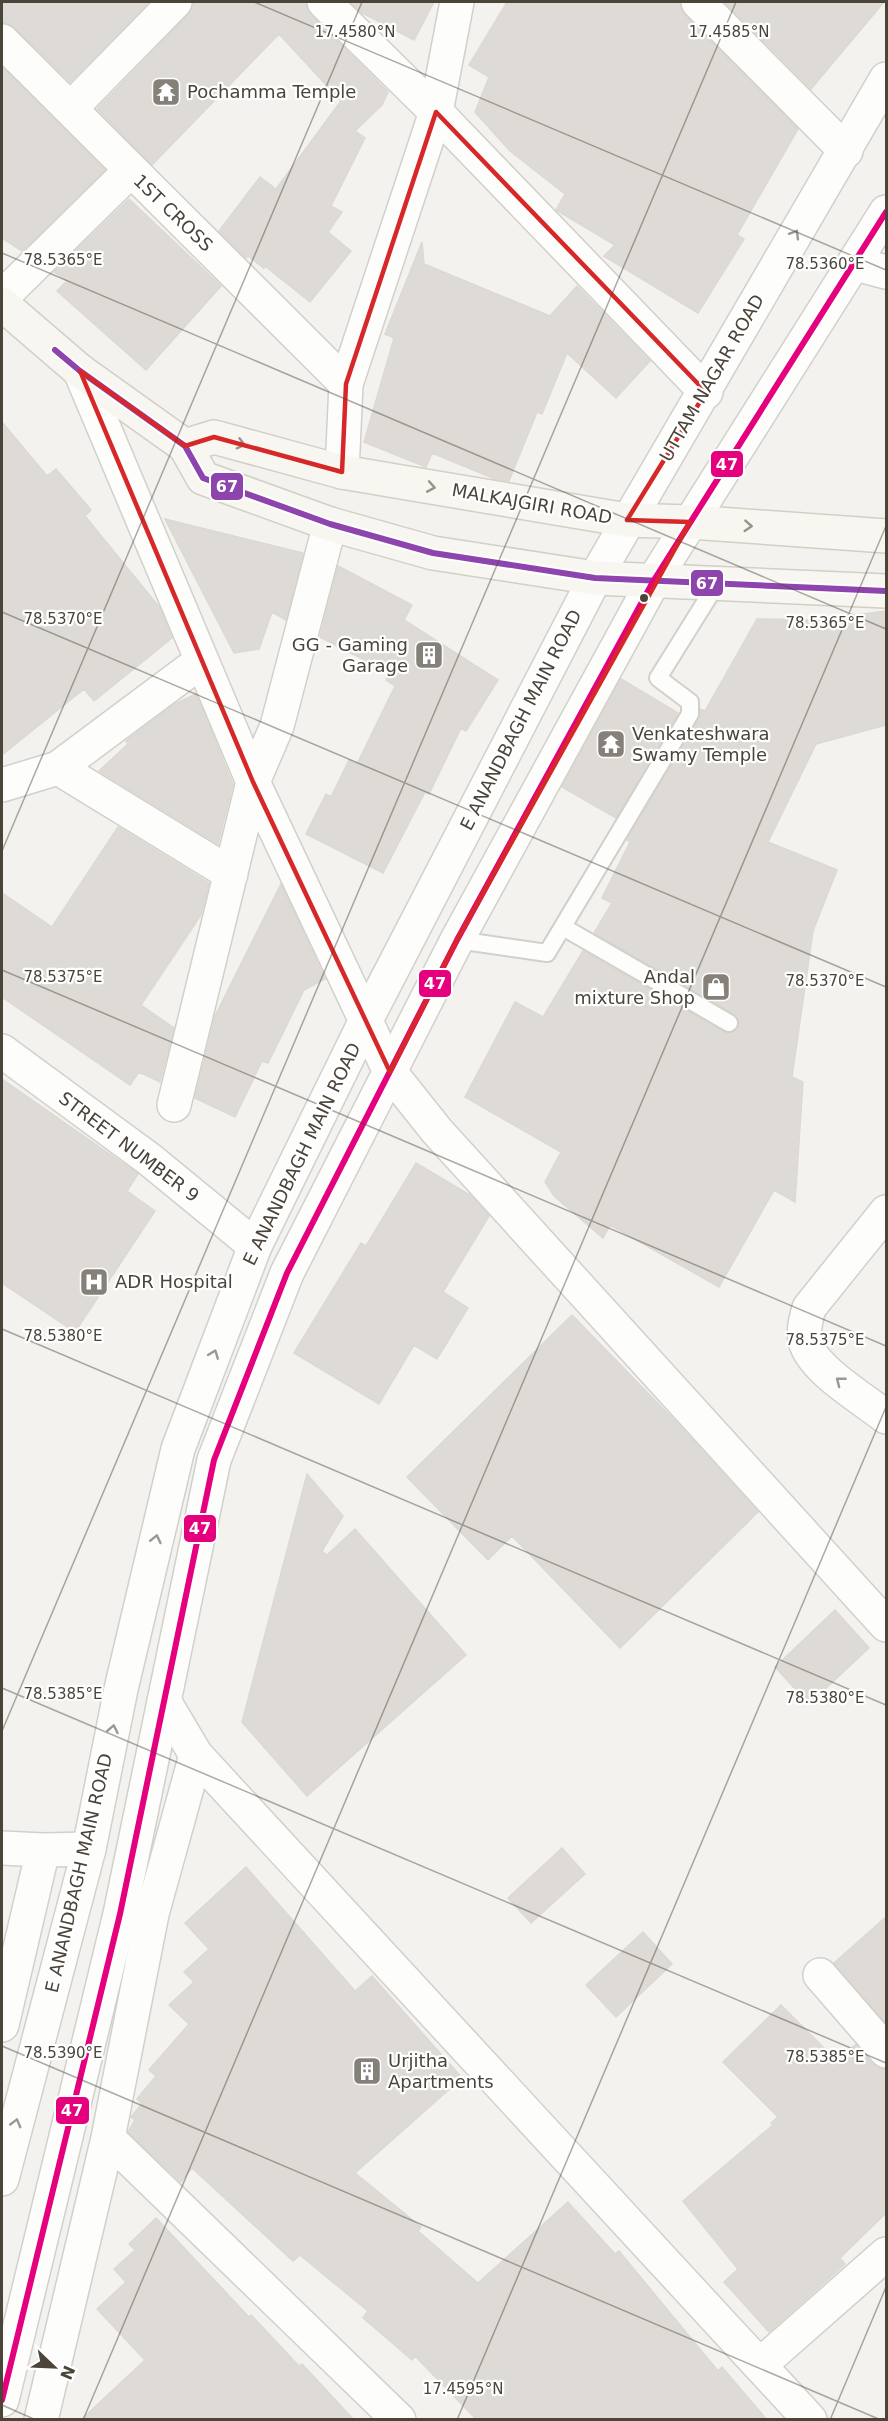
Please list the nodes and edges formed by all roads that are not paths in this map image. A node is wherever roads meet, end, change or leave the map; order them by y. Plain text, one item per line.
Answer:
1 (175, 2) edge
2 (324, 2) edge
3 (457, 2) edge
4 (698, 2) edge
5 (2, 41) edge
6 (886, 79) edge
7 (70, 109) junction
8 (436, 112) junction
9 (846, 151) junction
10 (130, 171) junction
11 (886, 212) edge
12 (871, 268) edge
13 (2, 297) edge
14 (2, 304) edge
15 (80, 371) junction
16 (346, 384) junction
17 (706, 392) junction
18 (185, 447) junction
19 (342, 472) junction
20 (627, 520) junction
21 (690, 522) junction
22 (330, 524) junction
23 (886, 536) edge
24 (595, 578) junction
25 (654, 580) junction
26 (716, 585) junction
27 (886, 591) edge
28 (200, 662) junction
29 (58, 768) junction
30 (253, 782) junction
31 (2, 784) edge
32 (231, 874) junction
33 (562, 927) junction
34 (457, 940) junction
35 (366, 1020) junction
36 (729, 1023) dead end
37 (2, 1050) edge
38 (390, 1072) junction
39 (174, 1105) dead end
40 (886, 1212) edge
41 (255, 1246) junction
42 (886, 1417) edge
43 (886, 1625) edge
44 (164, 1701) junction
45 (196, 1755) junction
46 (2, 1848) edge
47 (89, 1849) junction
48 (44, 1850) junction
49 (820, 1975) dead end
50 (2, 2025) edge
51 (886, 2051) edge
52 (108, 2138) junction
53 (2, 2179) edge
54 (886, 2254) edge
55 (761, 2364) junction
56 (2, 2400) edge
57 (41, 2420) edge
58 (399, 2420) edge
59 (810, 2420) edge

1 - 7 street
2 - 8 street
3 - 8 street
4 - 9 street
5 - 7 street, 1ST CROSS
6 - 9 street, UTTAM NAGAR ROAD
7 - 10 street, 1ST CROSS
8 - 16 street
8 - 17 street
17 -> 9 street, UTTAM NAGAR ROAD
10 - 13 street
10 - 16 street, 1ST CROSS
11 - 12 street
12 - 21 street
14 - 15 main road
15 - 18 main road
15 - 28 street
16 - 19 street
17 - 20 street, UTTAM NAGAR ROAD
18 -> 19 main road, MALKAJGIRI ROAD
18 - 22 main road
19 -> 20 main road, MALKAJGIRI ROAD
20 - 21 main road, MALKAJGIRI ROAD
20 - 24 street, E ANANDBAGH MAIN ROAD
21 -> 23 main road, MALKAJGIRI ROAD
21 - 25 street
22 - 24 main road
22 - 30 street
24 - 25 main road
24 - 35 street, E ANANDBAGH MAIN ROAD
25 - 26 main road
25 - 34 street
26 - 27 main road
26 - 33 lane
28 - 29 street
28 - 30 street
29 - 31 street
29 - 32 street
30 - 32 street
30 - 35 street
32 - 39 street
33 - 34 lane
33 - 36 lane
34 - 38 street
35 - 38 street
35 - 41 street, E ANANDBAGH MAIN ROAD
37 - 41 street, STREET NUMBER 9
38 - 43 street
38 - 44 street
42 -> 40 street
47 -> 41 street, E ANANDBAGH MAIN ROAD
44 - 45 street
44 - 56 street
45 - 52 street
45 - 55 street
46 - 48 street
47 - 48 street
53 -> 47 street, E ANANDBAGH MAIN ROAD
48 - 50 street
49 - 51 street
52 - 57 street
52 - 58 street
54 - 55 street
55 - 59 street

